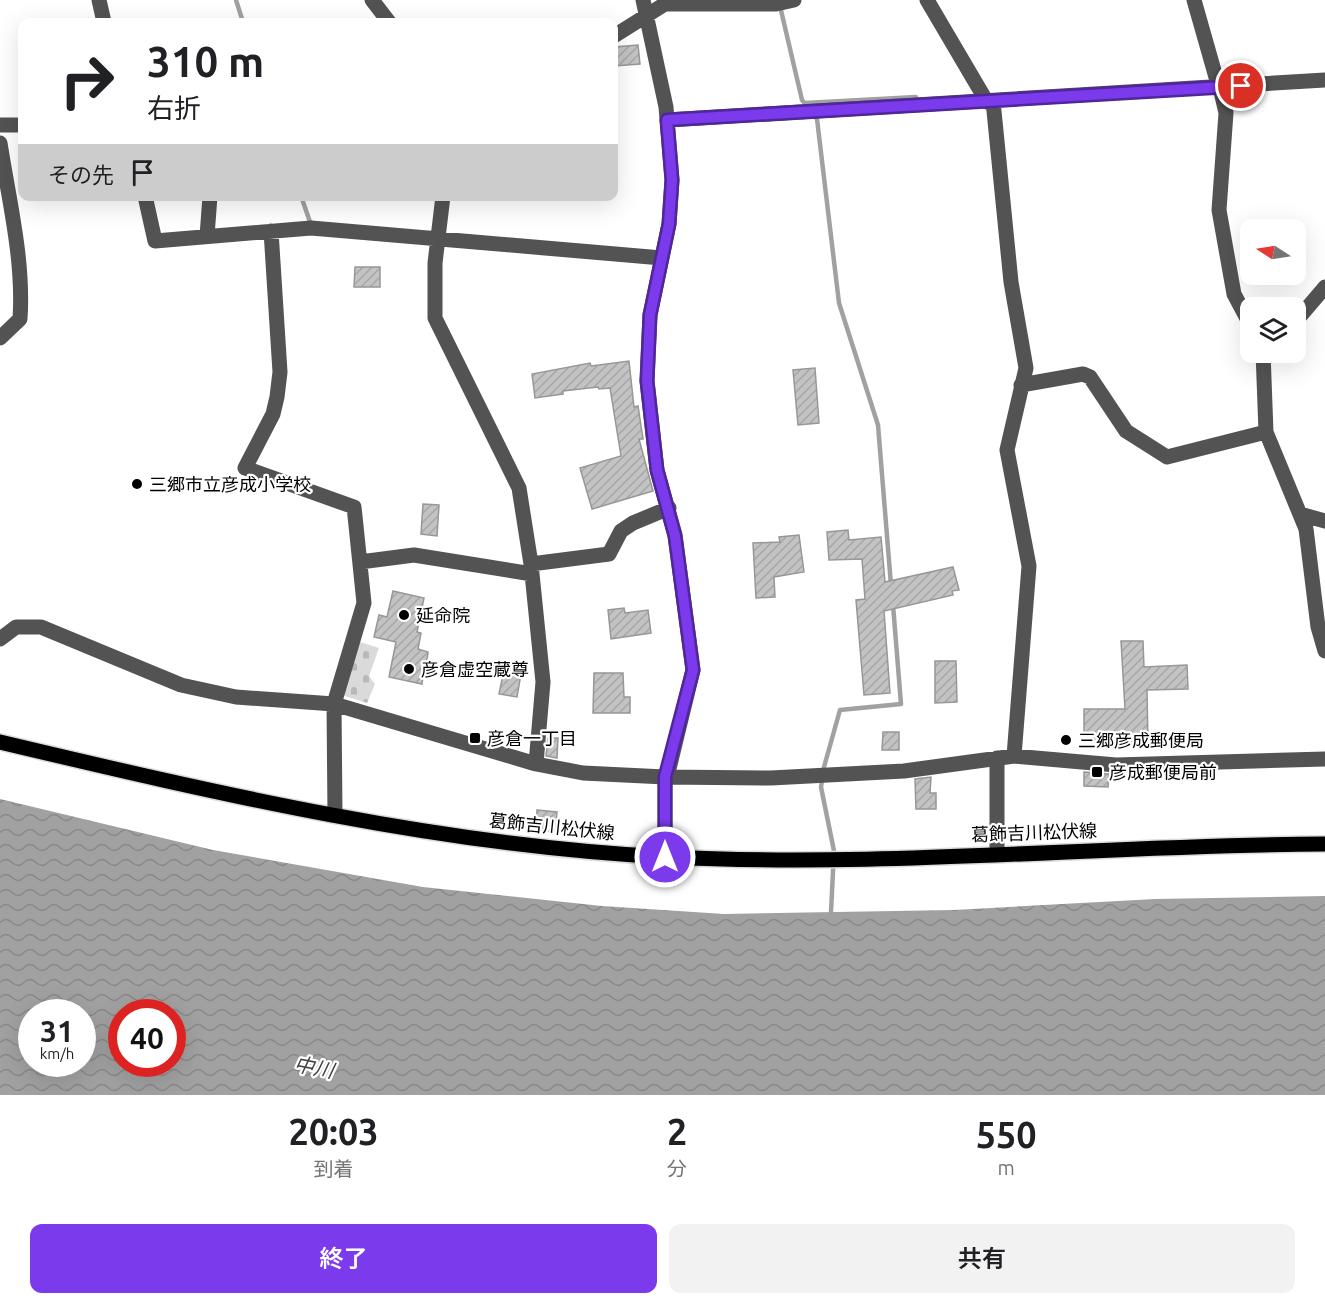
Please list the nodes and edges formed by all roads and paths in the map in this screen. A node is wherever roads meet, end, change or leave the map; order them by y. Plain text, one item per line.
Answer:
1 (99, 0) edge
2 (372, 0) edge
3 (794, 0) edge
4 (927, 0) edge
5 (1194, 0) edge
6 (645, 7) edge
7 (103, 18) edge
8 (386, 18) edge
9 (618, 32) edge
10 (1325, 80) edge
11 (1219, 87) junction
12 (990, 102) junction
13 (667, 120) junction
14 (0, 125) edge
15 (18, 125) edge
16 (0, 143) edge
17 (145, 201) edge
18 (210, 201) edge
19 (442, 201) edge
20 (271, 231) junction
21 (207, 236) junction
22 (439, 238) junction
23 (662, 258) junction
24 (1325, 287) edge
25 (1240, 305) edge
26 (1306, 309) edge
27 (0, 338) edge
28 (1263, 363) edge
29 (1022, 386) junction
30 (1266, 432) junction
31 (669, 508) junction
32 (1300, 514) junction
33 (1325, 521) edge
34 (360, 562) junction
35 (532, 569) junction
36 (0, 639) edge
37 (1325, 651) edge
38 (334, 704) junction
39 (0, 742) edge
40 (1014, 756) junction
41 (997, 758) junction
42 (1325, 759) edge
43 (536, 764) junction
44 (666, 777) junction
45 (335, 815) junction
46 (1325, 844) edge
47 (997, 853) junction
48 (665, 857) junction

1 - 7 street
2 - 8 street
3 - 6 street
4 - 12 street
5 - 11 street
6 - 9 street
6 - 13 street
10 - 11 street
11 - 12 street
11 - 25 street
12 - 13 street
12 - 29 street
13 - 23 street
14 - 15 street
16 - 27 street
17 - 21 street
18 - 21 street
19 - 22 street
20 - 21 street
20 - 22 street
20 - 34 street
22 - 23 street
22 - 35 street
23 - 31 street
24 - 26 street
28 - 30 street
29 - 30 street
29 - 40 street
30 - 32 street
31 - 35 street
31 - 44 street
32 - 33 street
32 - 37 street
34 - 35 street
34 - 38 street
35 - 43 street
36 - 38 street
38 - 43 street
38 - 45 street
39 - 45 main road, 葛飾吉川松伏線
40 - 41 street
40 - 42 street
41 - 44 street
41 - 47 street
43 - 44 street
44 - 48 street
45 - 48 main road, 葛飾吉川松伏線
46 - 47 main road, 葛飾吉川松伏線
47 - 48 main road, 葛飾吉川松伏線

